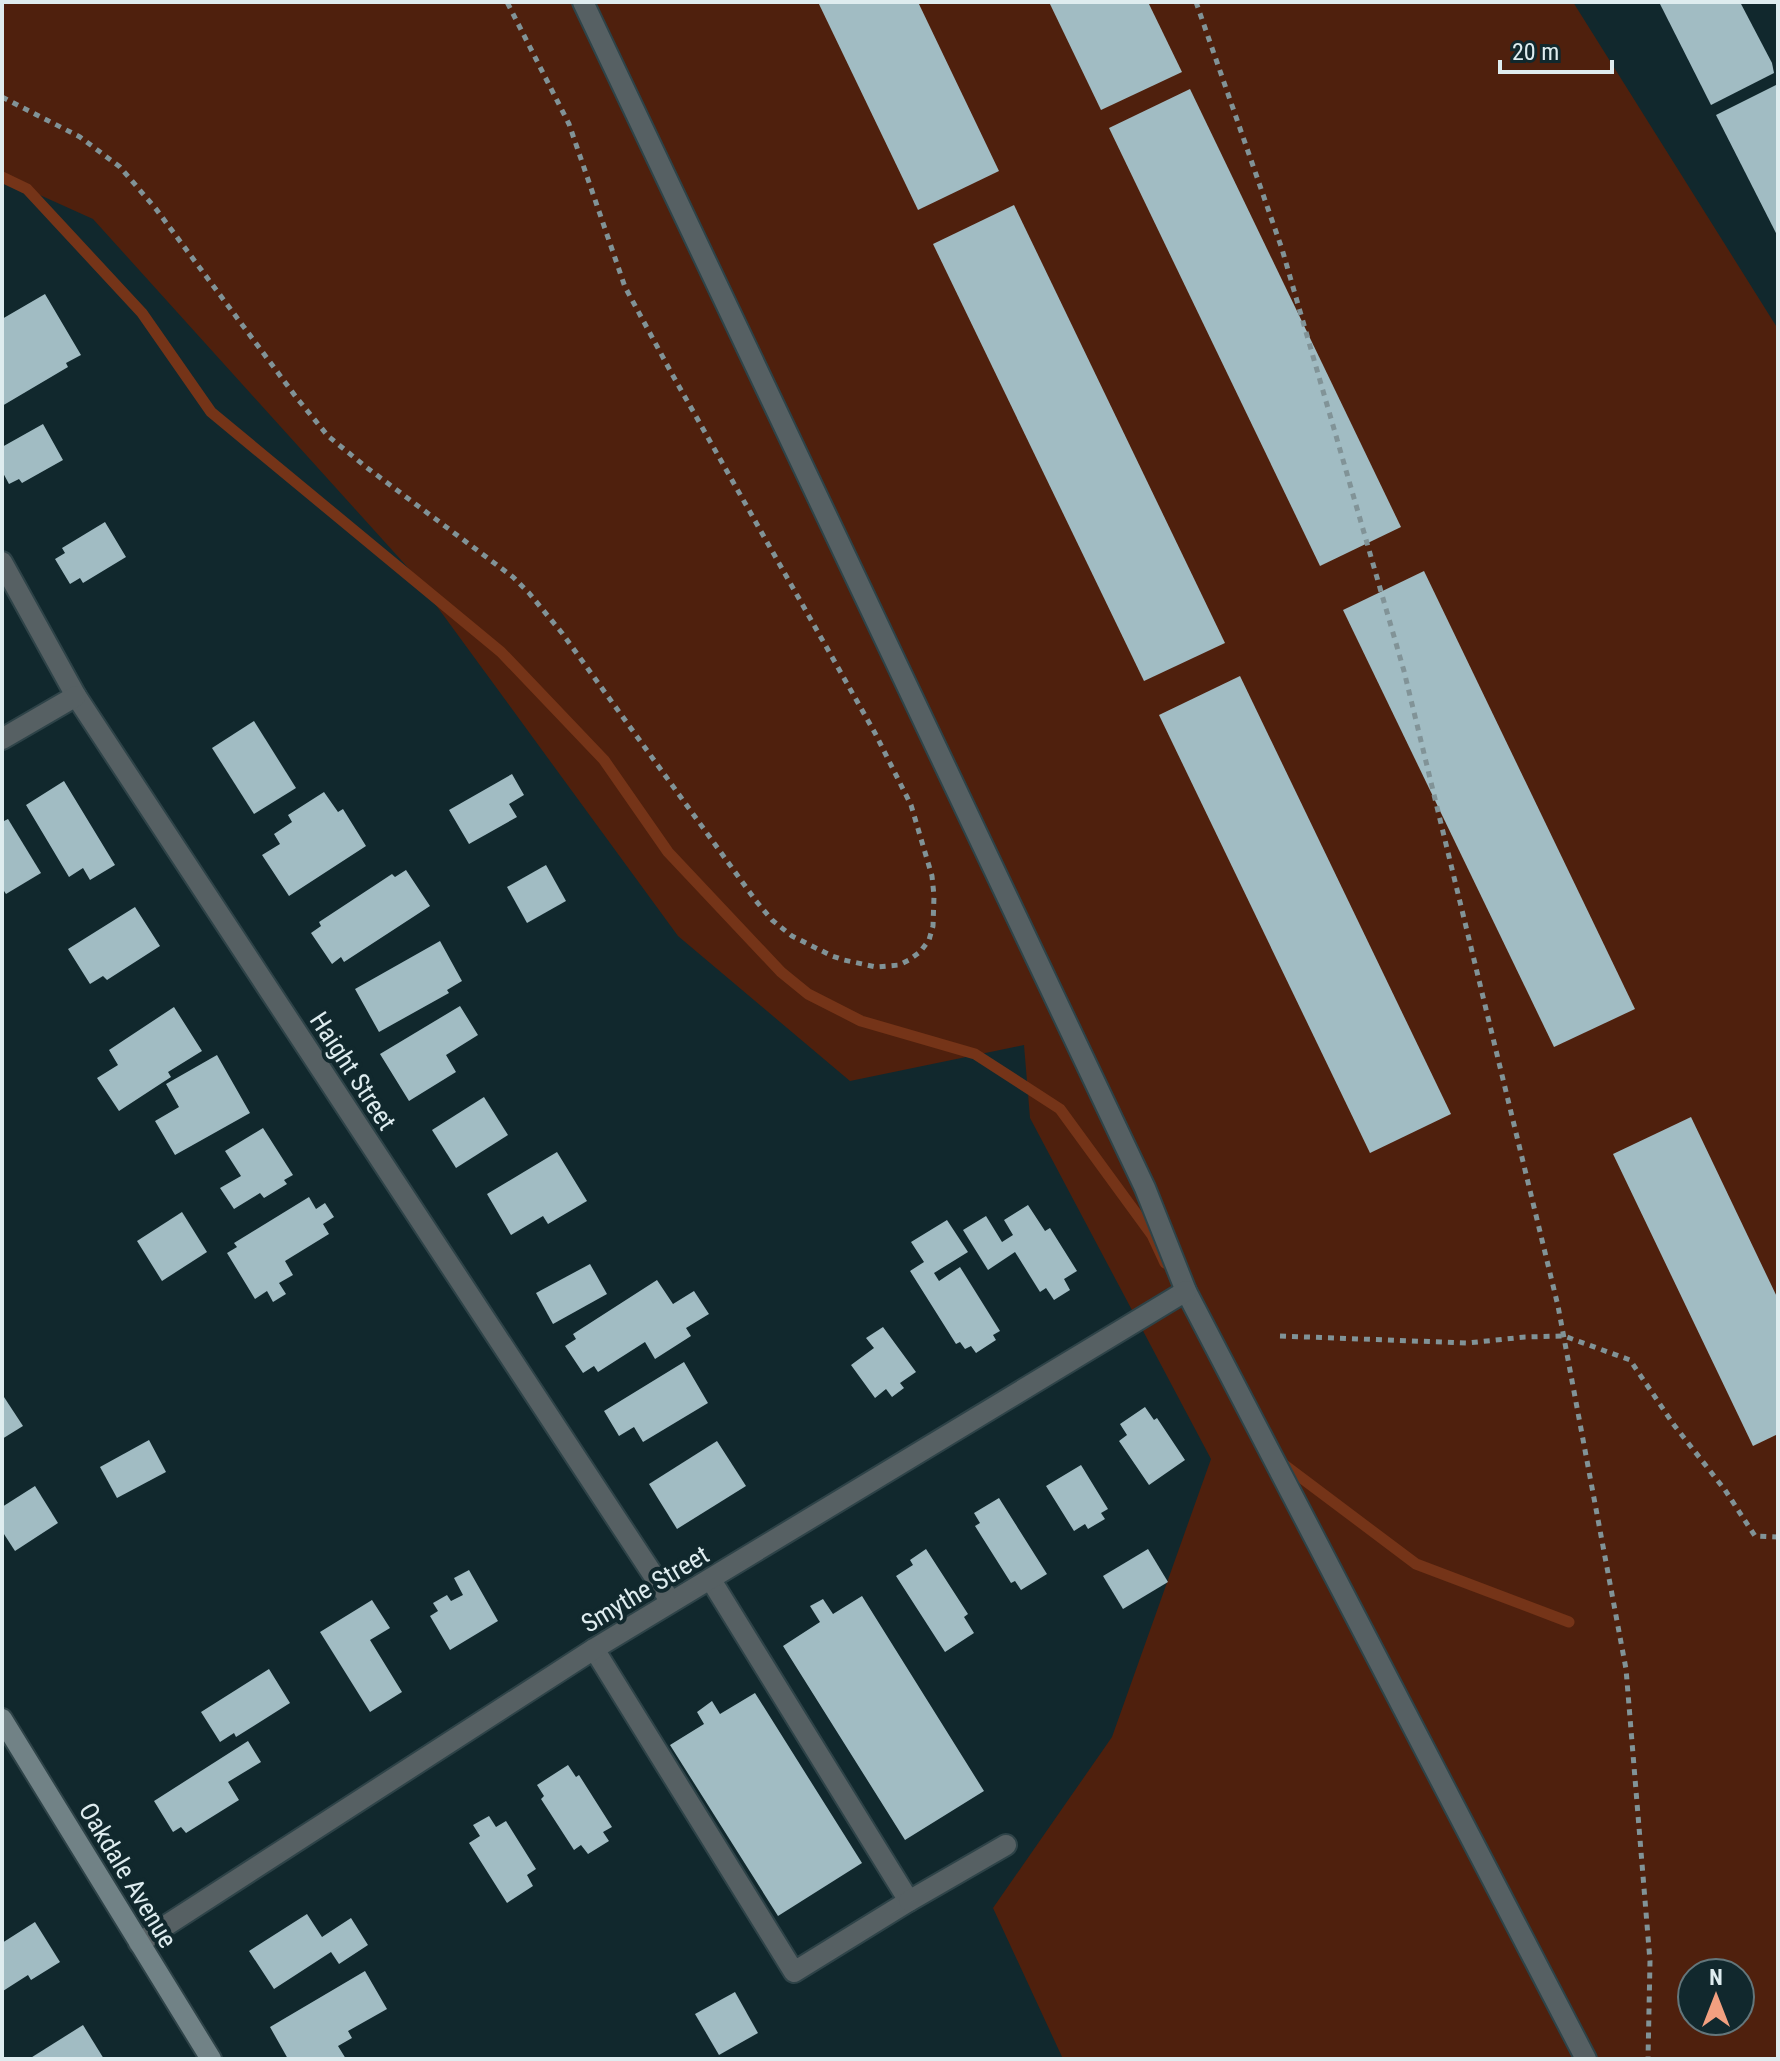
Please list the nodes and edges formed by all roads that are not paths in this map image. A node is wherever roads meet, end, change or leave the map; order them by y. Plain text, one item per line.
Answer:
1 (583, 2) edge
2 (2, 562) edge
3 (76, 696) junction
4 (2, 739) edge
5 (1186, 1291) junction
6 (711, 1580) junction
7 (671, 1602) junction
8 (594, 1649) junction
9 (2, 1719) edge
10 (1006, 1845) dead end
11 (909, 1901) junction
12 (139, 1943) junction
13 (211, 2059) edge
14 (1586, 2059) edge

1 - 5 street
2 - 3 street, Haight Street
3 - 4 street
3 - 7 street, Haight Street
5 - 6 street, Smythe Street
5 - 14 street
6 - 7 street, Smythe Street
6 - 11 street
7 - 8 street, Smythe Street
8 - 11 street
8 - 12 street, Smythe Street
9 - 12 street, Oakdale Avenue
10 - 11 street
12 - 13 street, Oakdale Avenue

